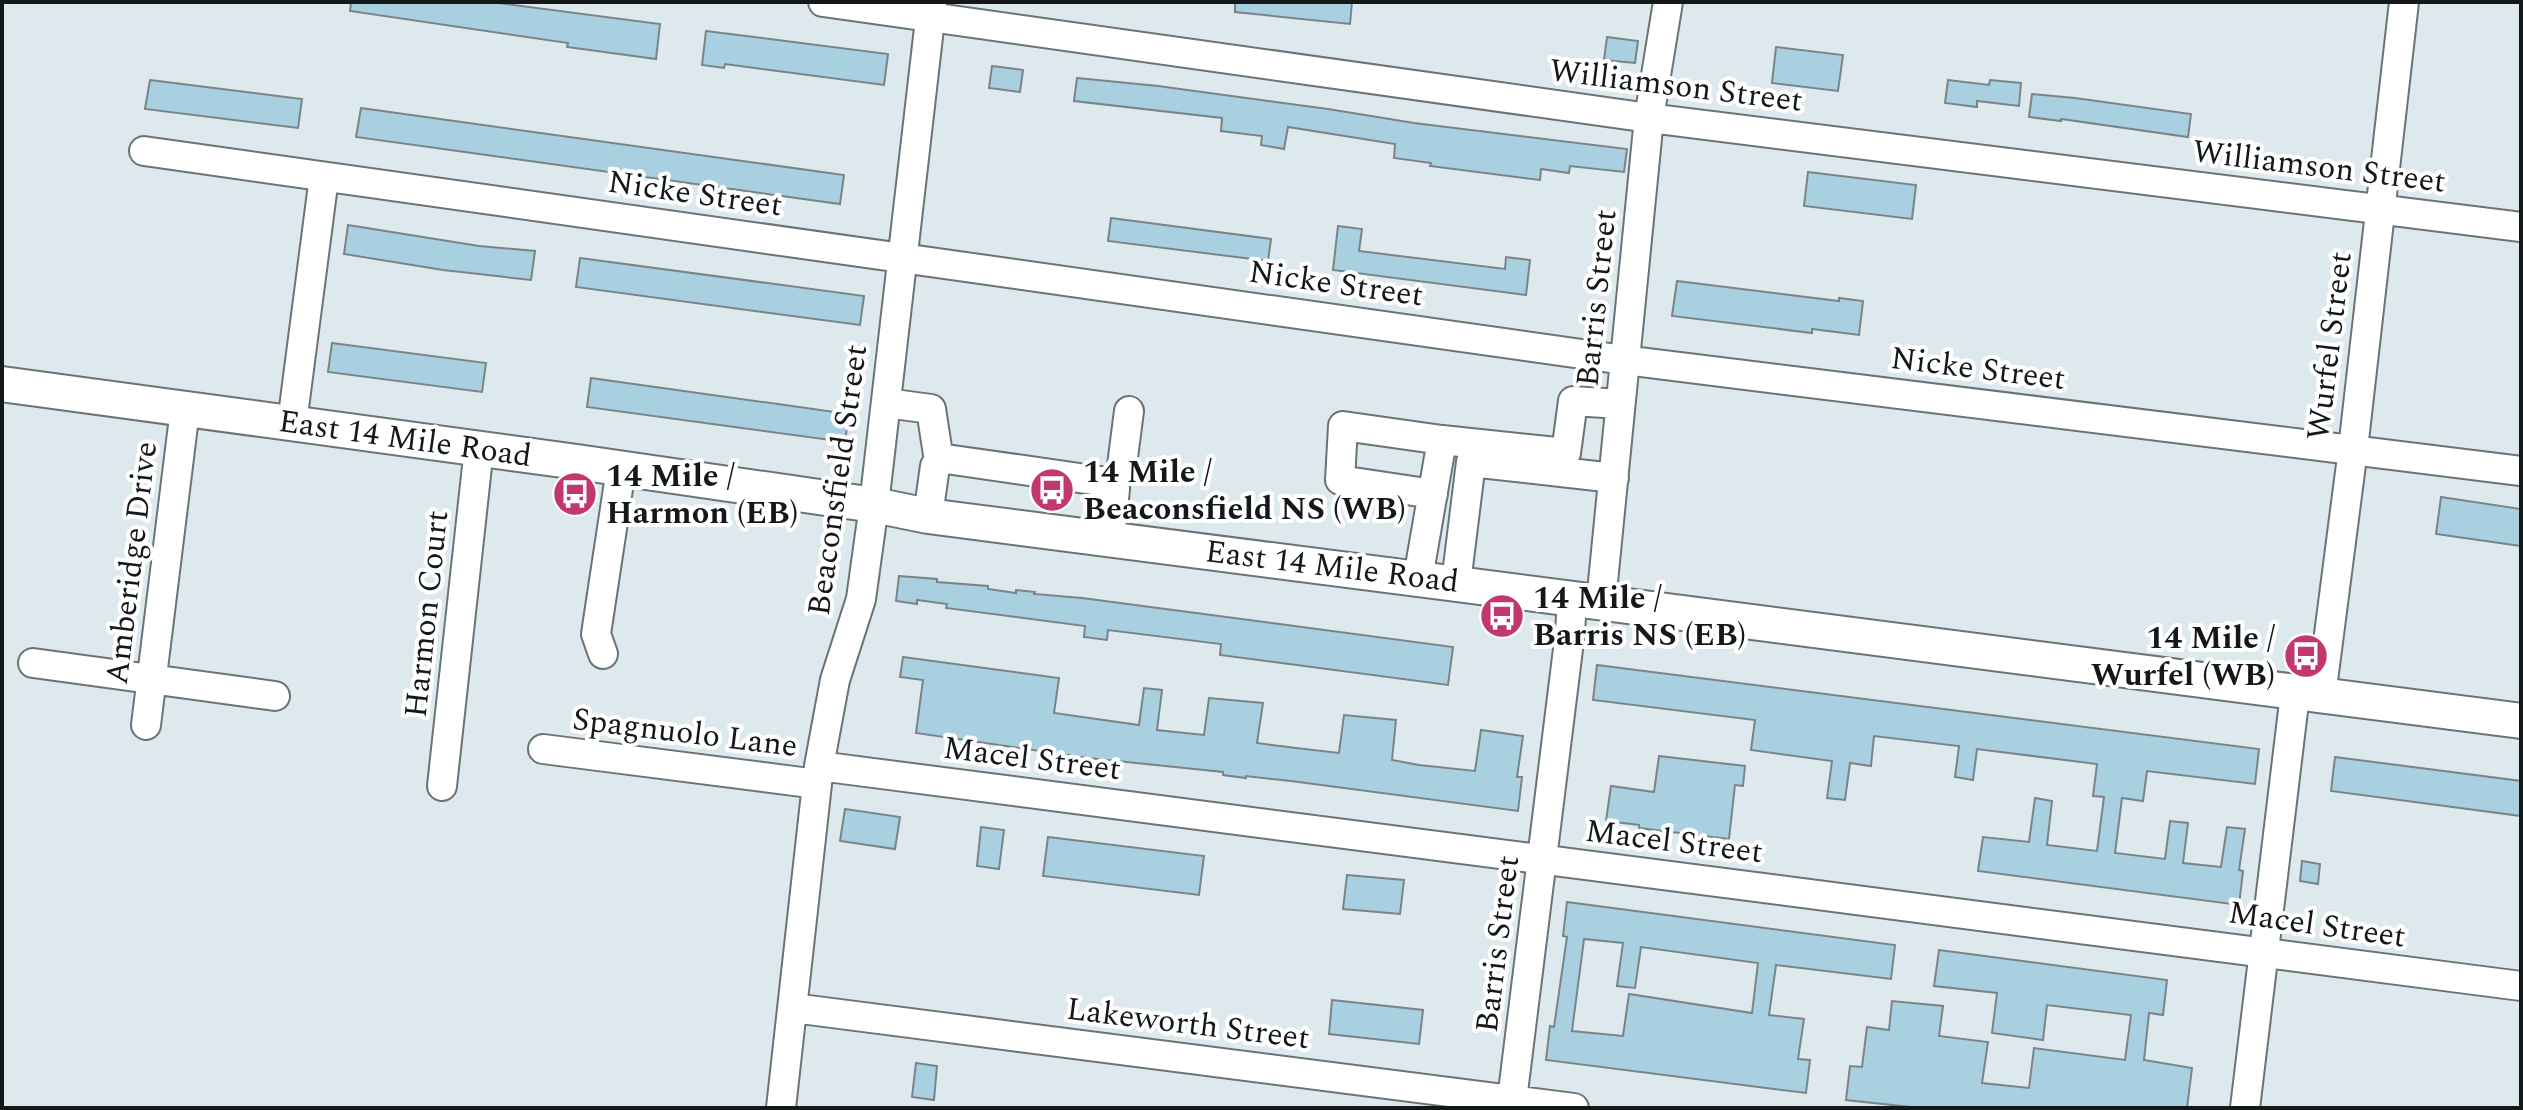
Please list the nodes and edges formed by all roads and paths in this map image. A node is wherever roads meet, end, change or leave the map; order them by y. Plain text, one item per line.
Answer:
1 (823, 2) edge
2 (1668, 2) edge
3 (2404, 2) edge
4 (932, 10) edge
5 (1649, 118) junction
6 (144, 151) dead end
7 (324, 177) junction
8 (2380, 208) junction
9 (2521, 227) edge
10 (903, 256) junction
11 (1624, 360) junction
12 (2, 384) edge
13 (886, 403) junction
14 (1620, 404) junction
15 (185, 409) junction
16 (1129, 411) dead end
17 (292, 423) junction
18 (1442, 440) junction
19 (479, 448) junction
20 (2353, 449) junction
21 (939, 461) junction
22 (621, 469) junction
23 (2521, 471) edge
24 (1614, 478) junction
25 (1114, 483) junction
26 (1433, 494) junction
27 (874, 505) junction
28 (928, 516) junction
29 (1110, 538) junction
30 (1418, 578) junction
31 (1456, 583) junction
32 (1586, 600) junction
33 (603, 654) dead end
34 (33, 663) dead end
35 (152, 678) junction
36 (2308, 695) junction
37 (275, 696) dead end
38 (2521, 721) edge
39 (146, 725) dead end
40 (543, 749) dead end
41 (818, 775) junction
42 (442, 786) dead end
43 (1543, 860) junction
44 (2264, 952) junction
45 (2521, 986) edge
46 (793, 1008) junction
47 (1512, 1104) edge
48 (781, 1108) edge
49 (1574, 1108) edge
50 (2245, 1108) edge

1 - 4 street, Williamson Street
2 - 5 street, Barris Street
3 - 8 street, Wurfel Street
4 - 5 street, Williamson Street
4 - 10 street, Beaconsfield Street
5 - 8 street, Williamson Street
5 - 11 street, Barris Street
6 - 7 street, Nicke Street
7 - 10 street, Nicke Street
7 - 17 street
8 - 9 street, Williamson Street
8 - 20 street, Wurfel Street
10 - 11 street, Nicke Street
10 - 13 street, Beaconsfield Street
11 - 14 street, Barris Street
11 - 20 street, Nicke Street
12 - 15 main road, East 14 Mile Road
13 - 21 street
13 - 27 street, Beaconsfield Street
14 - 18 street
14 - 24 street, Barris Street
15 - 17 main road, East 14 Mile Road
15 - 35 street, Amberidge Drive
16 - 25 street
17 - 19 main road, East 14 Mile Road
18 - 26 street
18 - 26 street
19 - 22 main road, East 14 Mile Road
19 - 42 street, Harmon Court
20 - 23 street, Nicke Street
20 - 36 street, Wurfel Street
21 - 25 street
21 - 28 street
22 - 27 main road, East 14 Mile Road
22 - 33 street
24 - 31 street
24 - 32 street, Barris Street
25 - 29 street
26 - 30 street
27 - 28 main road, East 14 Mile Road
27 - 41 street, Beaconsfield Street
28 - 29 main road, East 14 Mile Road
29 - 30 main road, East 14 Mile Road
30 - 31 main road, East 14 Mile Road
31 - 32 main road, East 14 Mile Road
32 - 36 main road, East 14 Mile Road
32 - 43 street, Barris Street
34 - 35 street
35 - 37 street
35 - 39 street, Amberidge Drive
36 - 38 main road, East 14 Mile Road
36 - 44 street, Wurfel Street
40 - 41 street, Spagnuolo Lane
41 - 43 street, Macel Street
41 - 46 street, Beaconsfield Street
43 - 44 street, Macel Street
43 - 47 street, Barris Street
44 - 45 street, Macel Street
44 - 50 street, Wurfel Street
46 - 47 street, Lakeworth Street
46 - 48 street, Beaconsfield Street
47 - 49 street, Lakeworth Street

